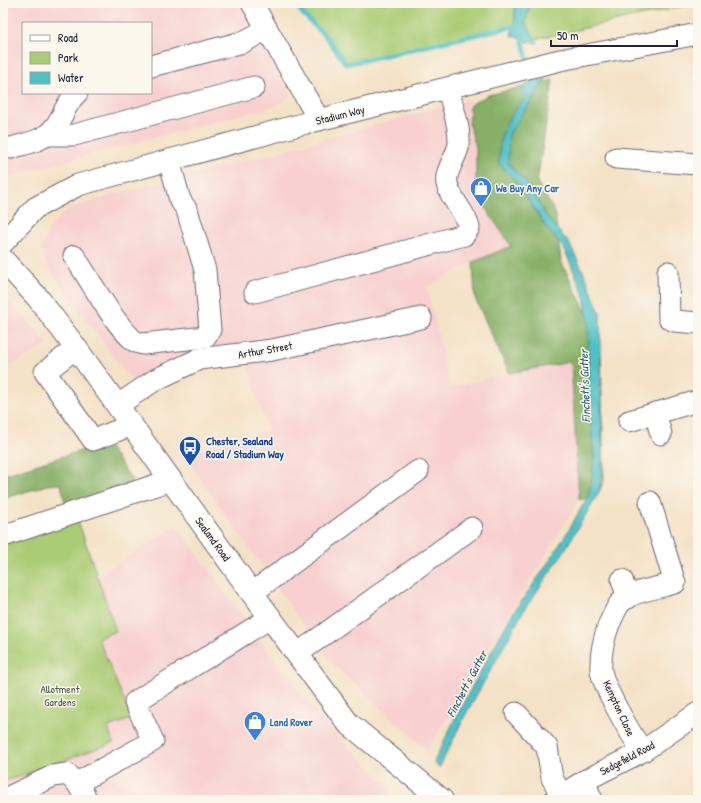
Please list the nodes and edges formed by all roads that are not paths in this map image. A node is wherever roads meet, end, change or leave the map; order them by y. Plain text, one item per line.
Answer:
1 (252, 3) edge
2 (267, 29) junction
3 (698, 34) edge
4 (152, 66) edge
5 (254, 87) dead end
6 (448, 89) junction
7 (76, 94) edge
8 (319, 120) junction
9 (47, 135) junction
10 (11, 148) dead end
11 (616, 158) dead end
12 (169, 160) junction
13 (698, 164) edge
14 (3, 243) edge
15 (74, 256) dead end
16 (3, 260) edge
17 (668, 272) dead end
18 (254, 292) dead end
19 (421, 318) dead end
20 (698, 323) edge
21 (210, 330) junction
22 (76, 348) junction
23 (217, 358) junction
24 (698, 401) edge
25 (118, 405) junction
26 (655, 414) junction
27 (629, 421) dead end
28 (132, 425) junction
29 (661, 434) dead end
30 (418, 472) dead end
31 (171, 480) junction
32 (650, 502) dead end
33 (472, 528) dead end
34 (3, 536) edge
35 (252, 593) junction
36 (270, 618) junction
37 (297, 654) junction
38 (516, 713) dead end
39 (698, 713) edge
40 (643, 751) junction
41 (584, 781) junction
42 (82, 792) edge
43 (438, 797) edge
44 (558, 797) edge
45 (13, 800) edge
46 (592, 800) edge

1 - 2 street
2 - 4 street
2 - 8 street
3 - 6 street, Stadium Way
5 - 9 street
6 - 8 street, Stadium Way
6 - 18 street
7 - 9 street
8 - 12 street, Stadium Way
9 - 10 street
11 - 13 street
12 - 14 street, Stadium Way
12 - 21 street
15 - 21 street
16 - 22 main road, Sealand Road
17 - 20 street
19 - 23 street, Arthur Street
21 - 23 street
22 - 25 main road, Sealand Road
22 - 28 street
23 - 25 street, Arthur Street
24 - 26 street
25 - 28 main road, Sealand Road
26 - 27 street
26 - 29 street
28 - 31 main road, Sealand Road
30 - 35 street
31 - 34 street
31 - 35 main road, Sealand Road
32 - 40 street, Kempton Close
33 - 37 street
35 - 36 main road, Sealand Road
36 - 37 main road, Sealand Road
36 - 42 street
37 - 43 main road, Sealand Road
38 - 44 street
39 - 40 street, Sedgefield Road
40 - 41 street, Sedgefield Road
41 - 44 street, Sedgefield Road
41 - 46 street
42 - 45 street

